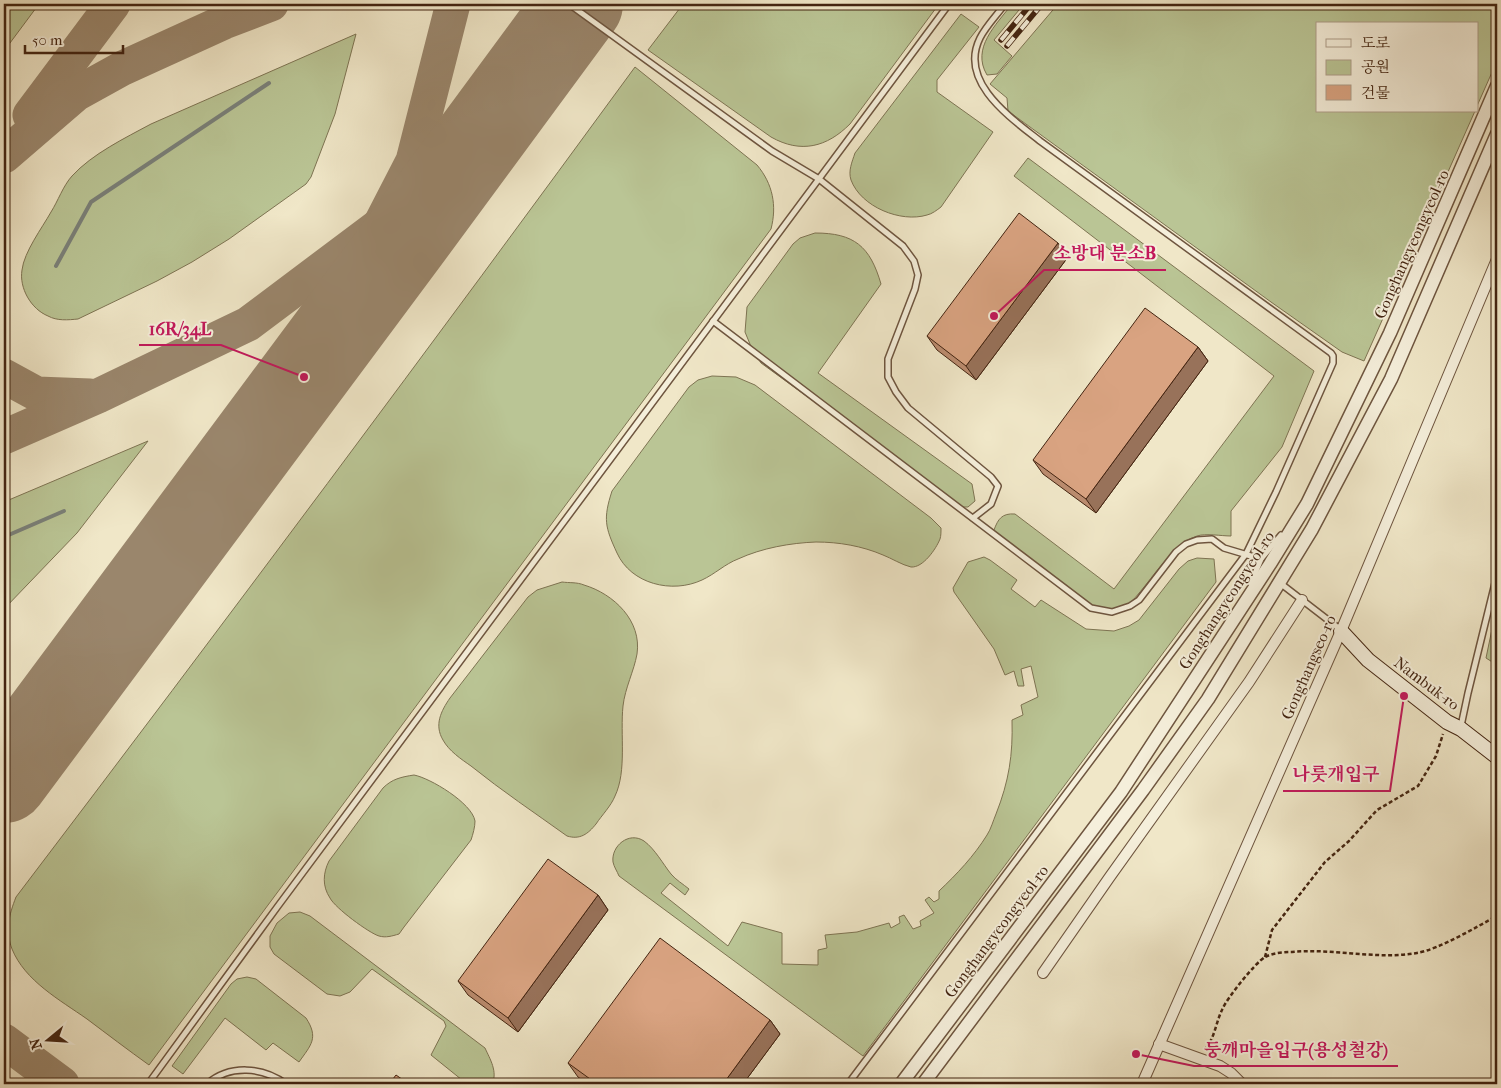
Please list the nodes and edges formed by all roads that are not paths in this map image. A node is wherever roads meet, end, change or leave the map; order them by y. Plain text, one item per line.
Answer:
1 (569, 4) edge
2 (949, 4) edge
3 (1005, 4) edge
4 (1497, 86) edge
5 (1497, 134) edge
6 (819, 179) junction
7 (1497, 259) edge
8 (713, 321) junction
9 (1307, 504) junction
10 (973, 518) junction
11 (1246, 554) junction
12 (1261, 559) junction
13 (1497, 575) edge
14 (1280, 582) junction
15 (1302, 600) junction
16 (1240, 610) junction
17 (1341, 630) junction
18 (1461, 729) junction
19 (1497, 758) edge
20 (1043, 973) dead end
21 (1159, 1044) junction
22 (148, 1084) edge
23 (207, 1084) edge
24 (286, 1084) edge
25 (848, 1084) edge
26 (901, 1084) edge
27 (923, 1084) edge
28 (1142, 1084) edge
29 (1242, 1084) edge

1 - 6 lane
2 - 6 lane
3 - 11 lane
4 - 9 street, Gonghangyeongyeol-ro
5 - 14 street, Gonghangyeongyeol-ro
6 - 8 lane
6 - 10 lane
7 - 17 street, Gonghangseo-ro
8 - 10 lane
8 - 22 lane
9 - 12 lane
9 - 16 street, Gonghangyeongyeol-ro
10 - 11 lane
11 - 12 lane
11 - 25 lane
12 - 16 lane
13 - 18 lane
14 - 15 lane
14 - 27 street, Gonghangyeongyeol-ro
15 - 17 lane
15 - 20 street
16 - 26 street, Gonghangyeongyeol-ro
17 - 18 main road, Nambuk-ro
17 - 21 street, Gonghangseo-ro
18 - 19 main road, Nambuk-ro
21 - 28 street, Gonghangseo-ro
21 - 29 street
23 - 24 lane

